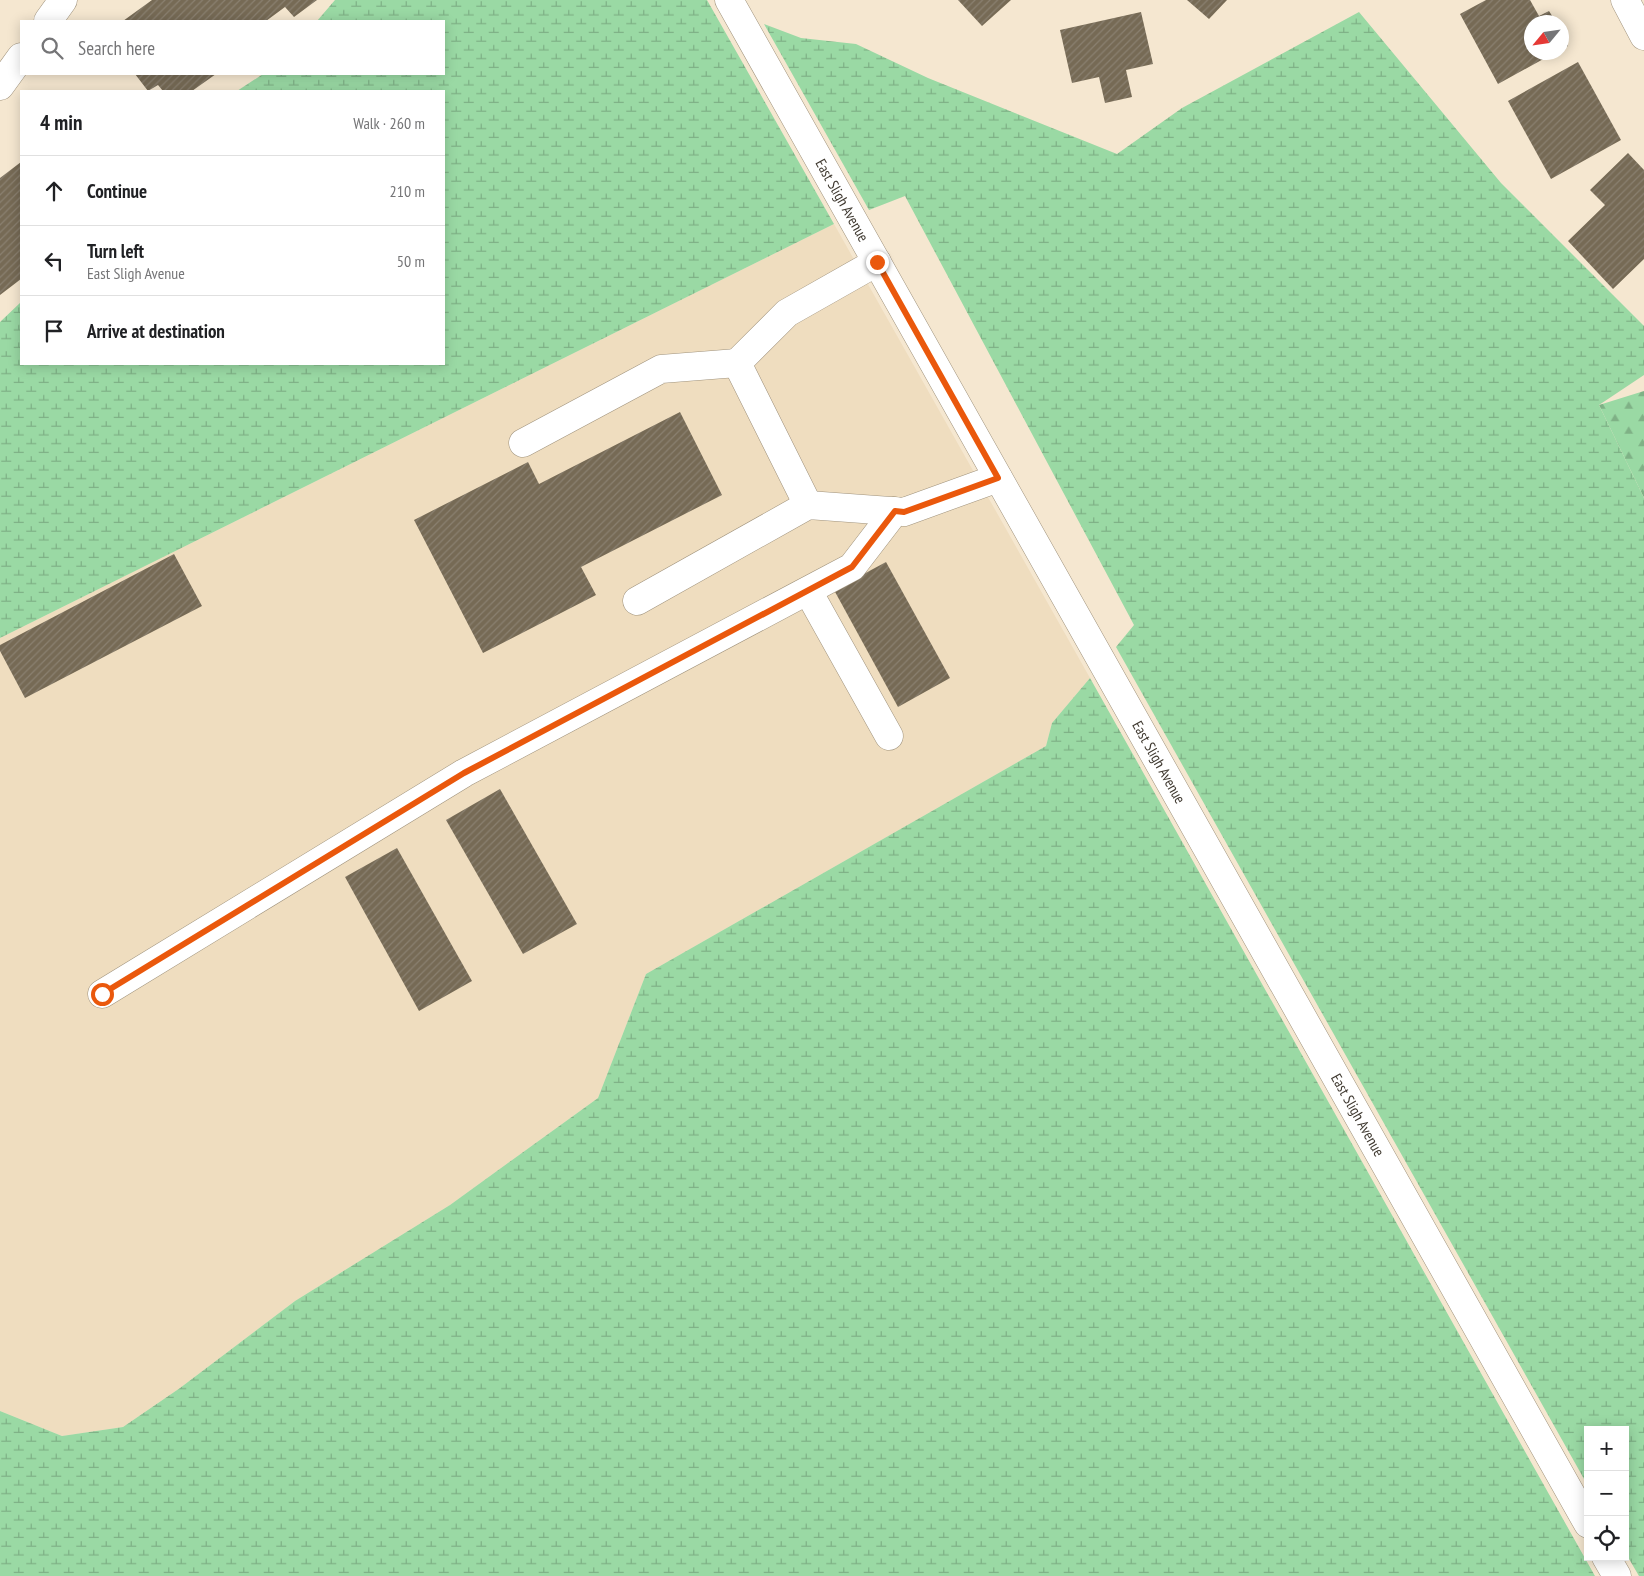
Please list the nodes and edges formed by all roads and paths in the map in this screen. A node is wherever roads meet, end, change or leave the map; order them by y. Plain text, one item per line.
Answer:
1 (63, 0) edge
2 (729, 0) edge
3 (1625, 0) edge
4 (49, 20) edge
5 (1644, 36) edge
6 (20, 58) edge
7 (0, 86) edge
8 (877, 262) junction
9 (736, 363) junction
10 (523, 443) dead end
11 (998, 478) junction
12 (808, 505) junction
13 (895, 511) junction
14 (808, 591) junction
15 (637, 601) dead end
16 (889, 736) dead end
17 (102, 994) dead end
18 (1584, 1517) edge
19 (1608, 1561) edge
20 (1617, 1576) edge

1 - 4 street
2 - 8 street, East Sligh Avenue
3 - 5 street
6 - 7 street
8 - 9 street
8 - 11 street, East Sligh Avenue
9 - 10 street
9 - 12 street
11 - 13 street
11 - 18 street, East Sligh Avenue
12 - 13 street
12 - 15 street
13 - 14 street
14 - 16 street
14 - 17 street
19 - 20 street

